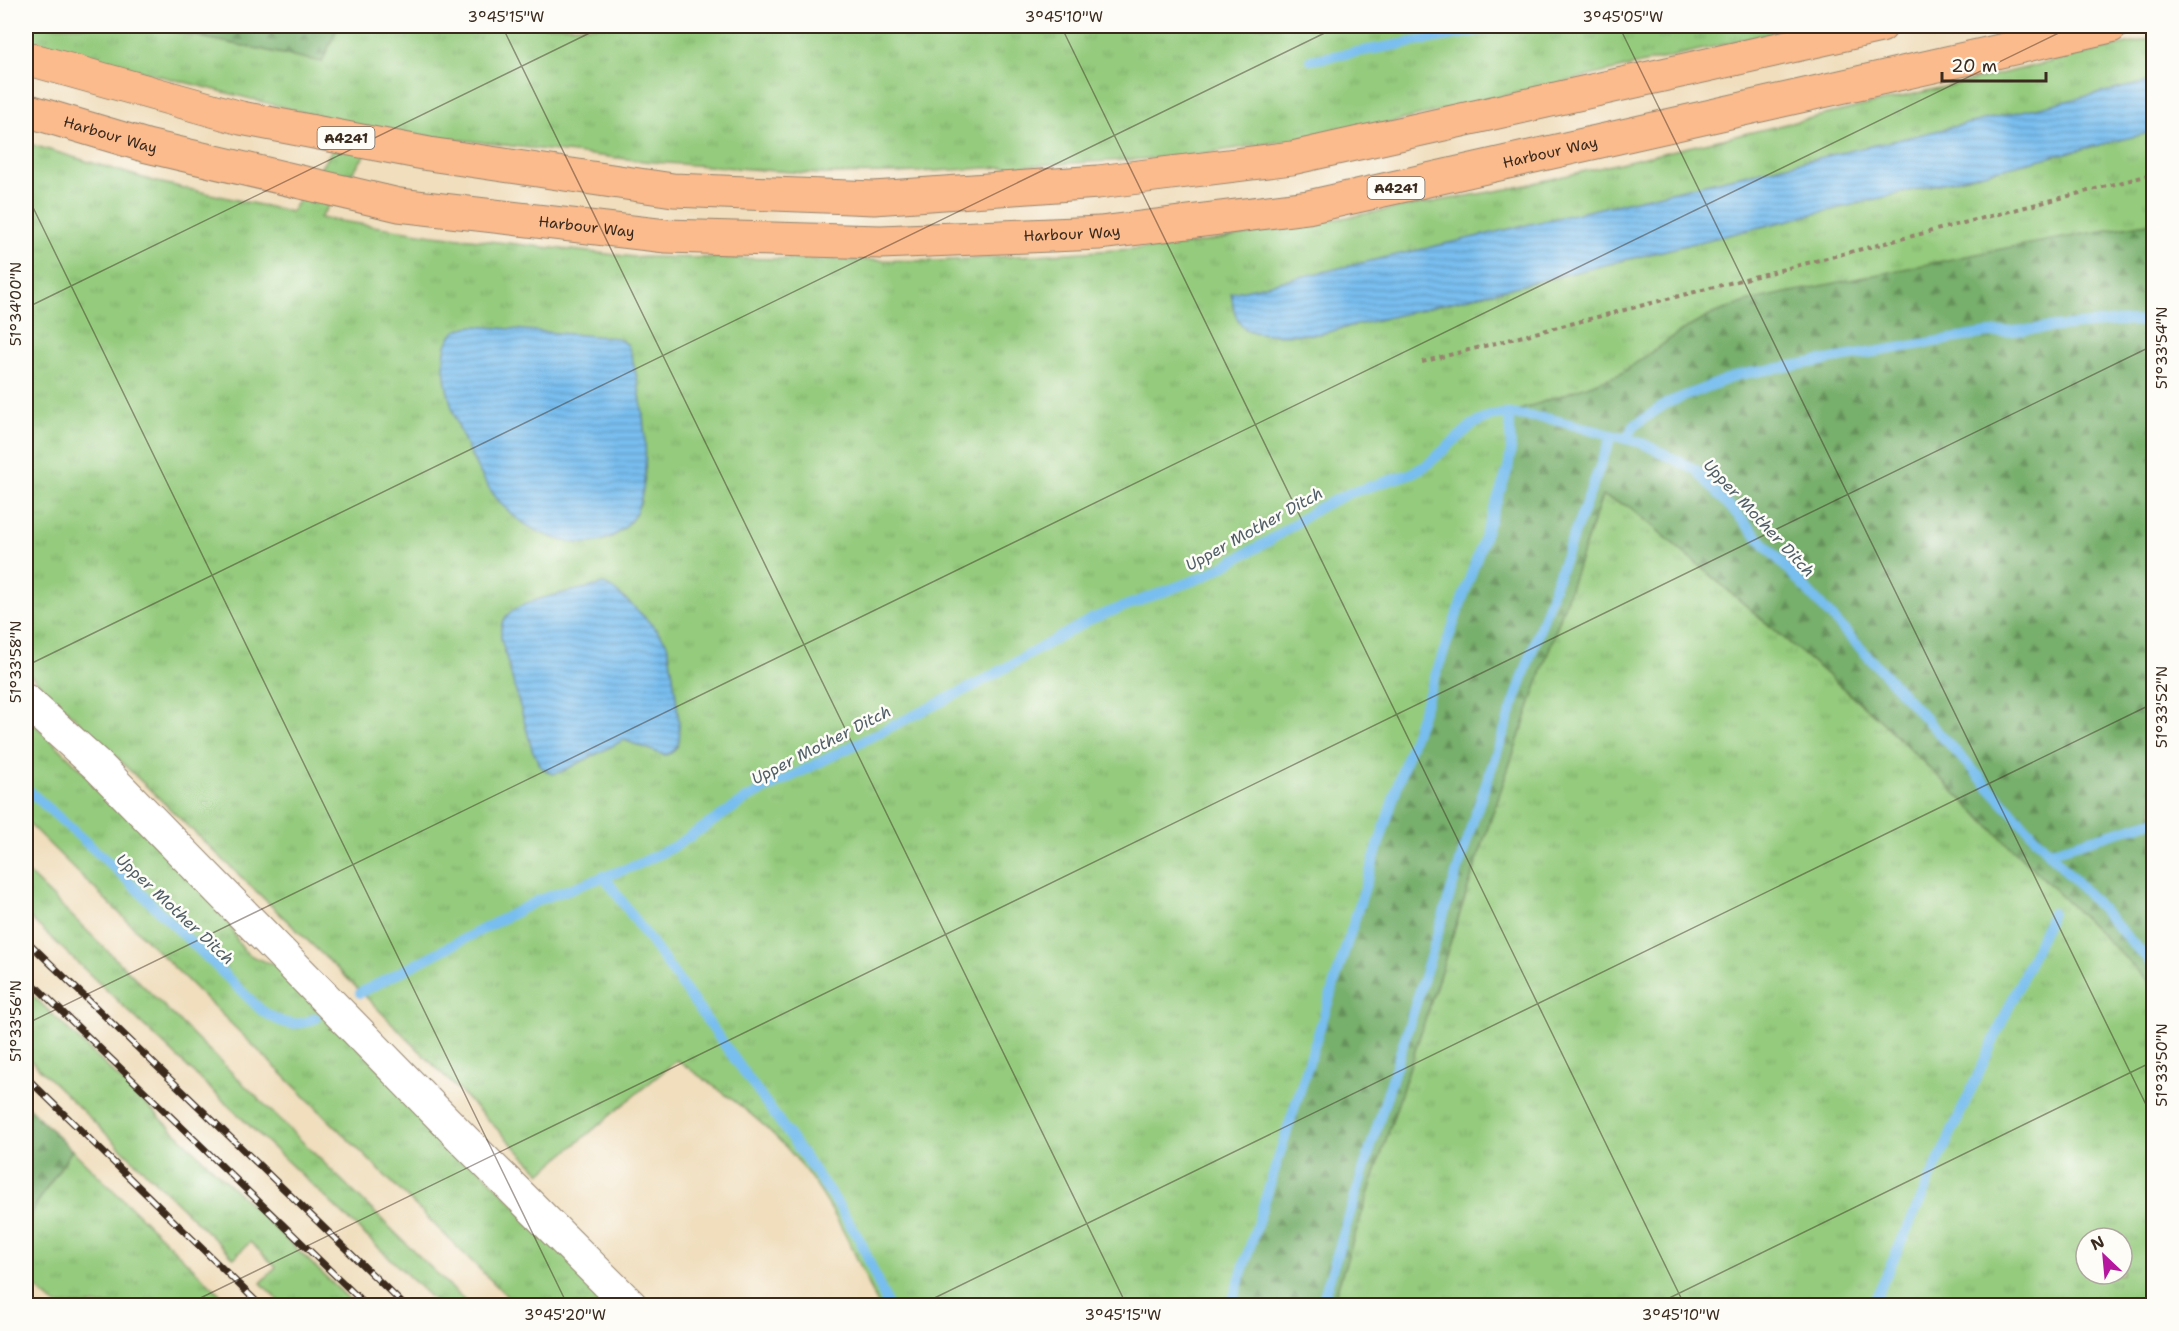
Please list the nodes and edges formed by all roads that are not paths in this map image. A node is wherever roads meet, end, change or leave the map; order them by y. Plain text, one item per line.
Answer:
1 (1881, 26) edge
2 (2111, 26) edge
3 (26, 58) edge
4 (26, 110) edge
5 (26, 701) edge
6 (631, 1305) edge

1 - 3 main road, A4241
2 - 4 main road, Harbour Way / A4241
5 - 6 lane

